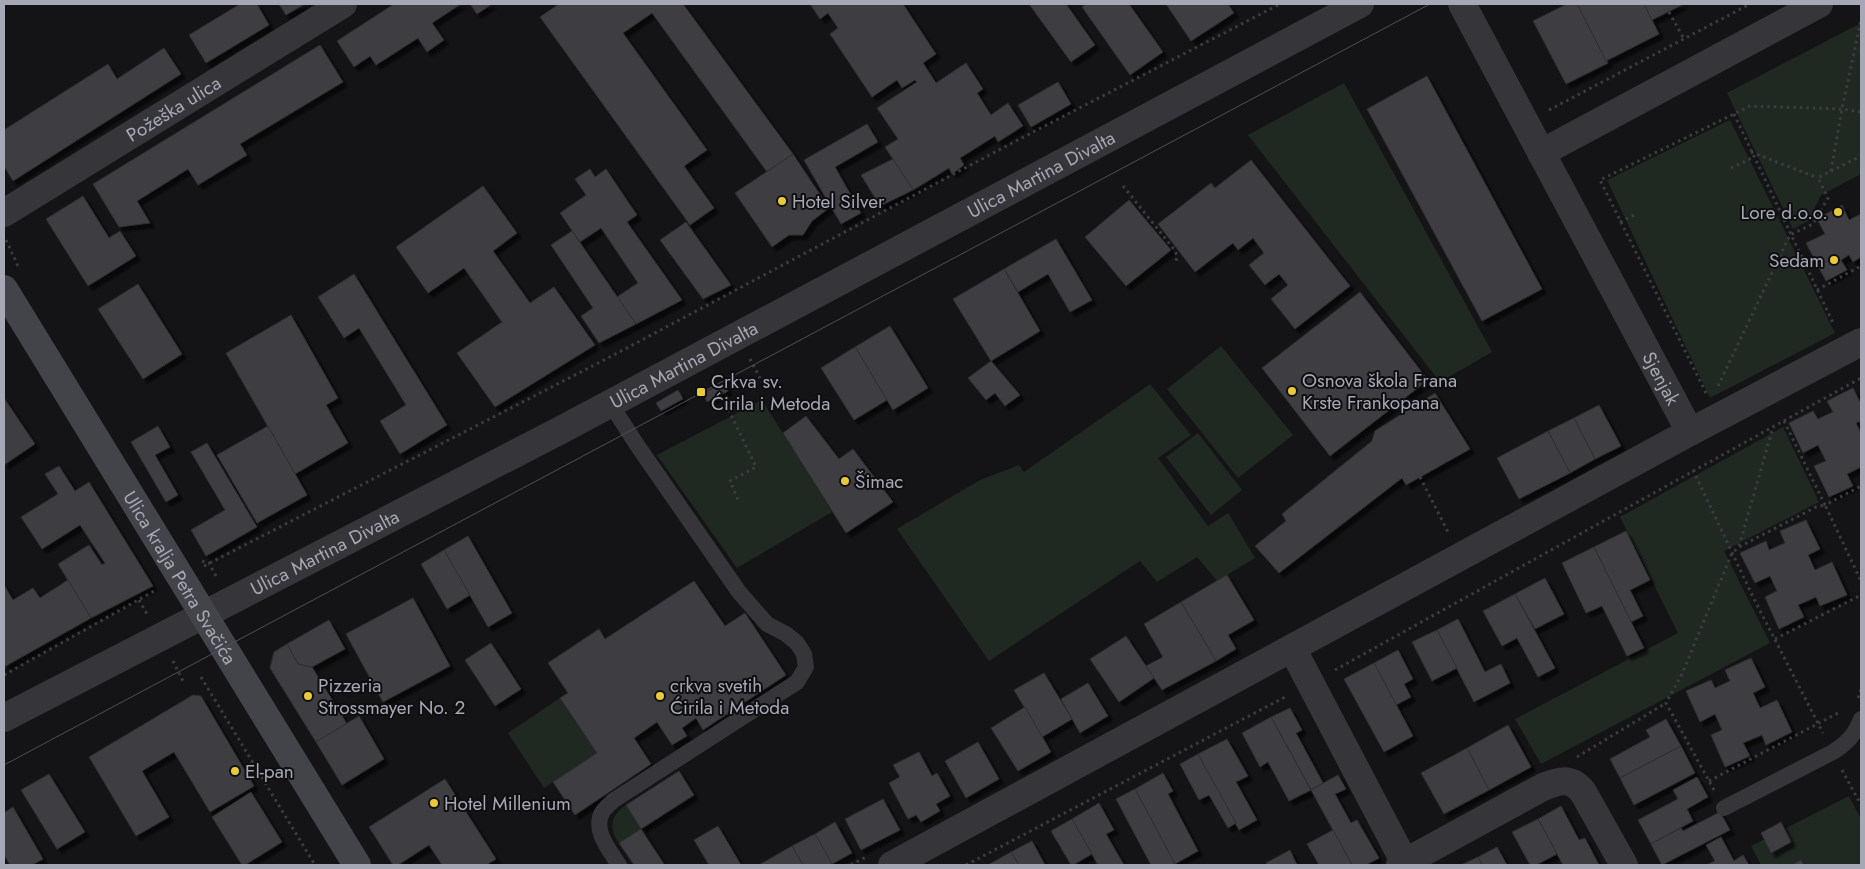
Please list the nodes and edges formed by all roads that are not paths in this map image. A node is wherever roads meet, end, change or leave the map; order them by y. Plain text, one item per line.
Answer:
1 (343, 4) edge
2 (1360, 4) edge
3 (1462, 4) edge
4 (1819, 4) edge
5 (1541, 153) junction
6 (4, 213) edge
7 (4, 289) edge
8 (1861, 342) edge
9 (610, 403) junction
10 (1690, 432) junction
11 (203, 616) junction
12 (1292, 648) junction
13 (1858, 711) edge
14 (4, 718) edge
15 (1724, 808) road end
16 (1404, 864) edge
17 (357, 865) edge
18 (619, 865) edge
19 (892, 865) edge
20 (1624, 865) edge

1 - 6 street, Požeška ulica
2 - 9 street, Ulica Martina Divalta
3 - 5 street, Sjenjak
4 - 5 street
5 - 10 street, Sjenjak
7 - 11 main road, Ulica kralja Petra Svačića
8 - 10 street
9 - 11 street, Ulica Martina Divalta
9 - 18 lane
10 - 12 street
11 - 14 street, Ulica Martina Divalta
11 - 17 main road, Ulica kralja Petra Svačića
12 - 16 street
12 - 19 street
13 - 15 lane
16 - 20 street

